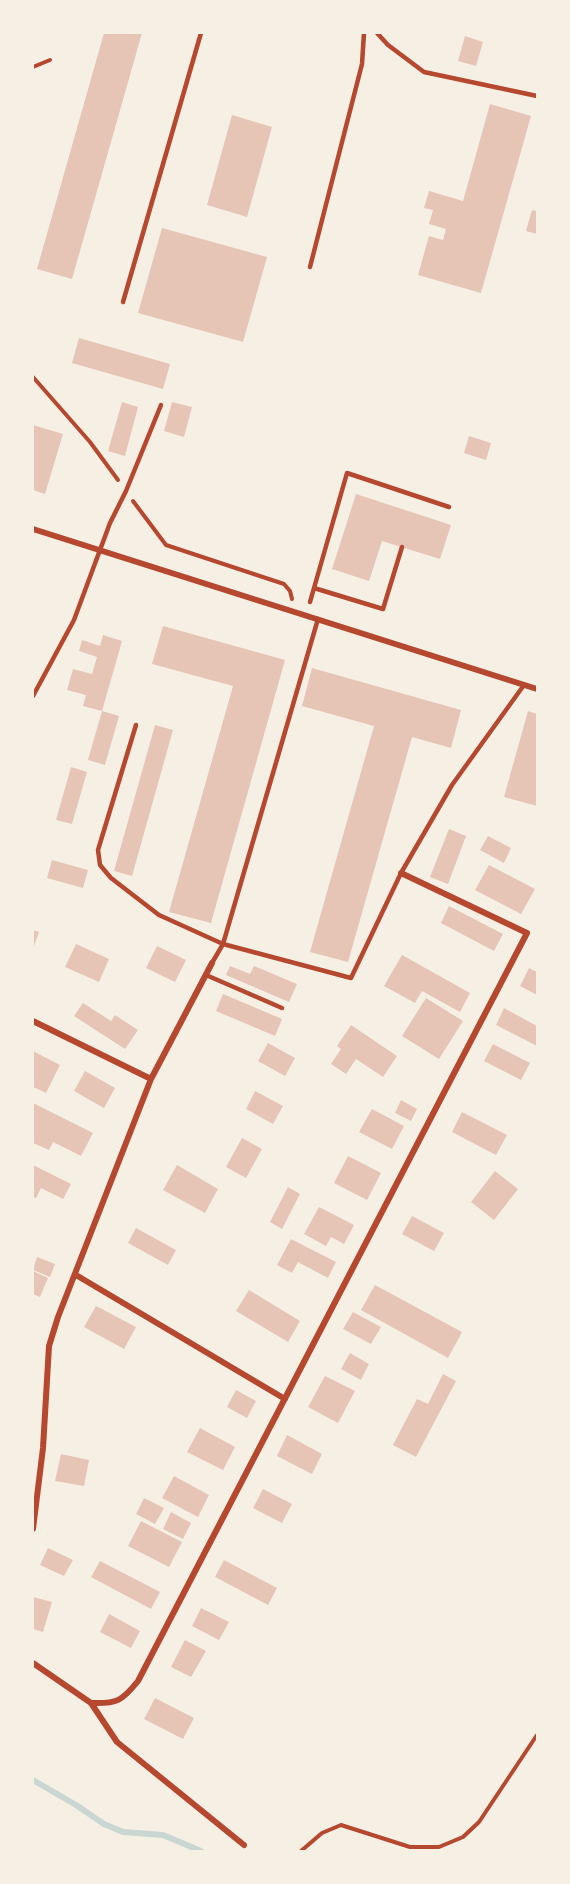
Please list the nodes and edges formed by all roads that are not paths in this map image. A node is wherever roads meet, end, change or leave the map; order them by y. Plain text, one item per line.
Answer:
1 (201, 33) edge
2 (364, 33) edge
3 (377, 33) edge
4 (537, 96) edge
5 (310, 267) dead end
6 (123, 302) dead end
7 (161, 405) dead end
8 (449, 507) dead end
9 (33, 529) edge
10 (402, 547) dead end
11 (100, 550) junction
12 (314, 588) junction
13 (310, 603) dead end
14 (318, 619) junction
15 (524, 685) junction
16 (537, 689) edge
17 (33, 696) edge
18 (136, 725) dead end
19 (401, 873) junction
20 (223, 944) junction
21 (212, 963) joint
22 (206, 975) junction
23 (282, 1008) dead end
24 (33, 1021) edge
25 (151, 1079) junction
26 (76, 1275) junction
27 (285, 1399) junction
28 (33, 1529) edge
29 (33, 1663) edge
30 (91, 1703) junction
31 (244, 1845) joint
32 (250, 1851) edge

1 - 6 lane
2 - 5 lane
3 - 4 lane
7 - 11 lane
8 - 12 lane
9 - 11 street
10 - 12 lane
11 - 14 street
11 - 17 lane
12 - 13 lane
14 - 15 street
14 - 20 lane
15 - 16 street
15 - 19 lane
18 - 20 lane
19 - 20 lane
19 - 27 street
20 - 21 lane
21 - 22 street
22 - 23 lane
22 - 25 street
24 - 25 street
25 - 26 street
26 - 27 street
26 - 28 street
27 - 30 street
29 - 30 street
30 - 31 street
31 - 32 lane

